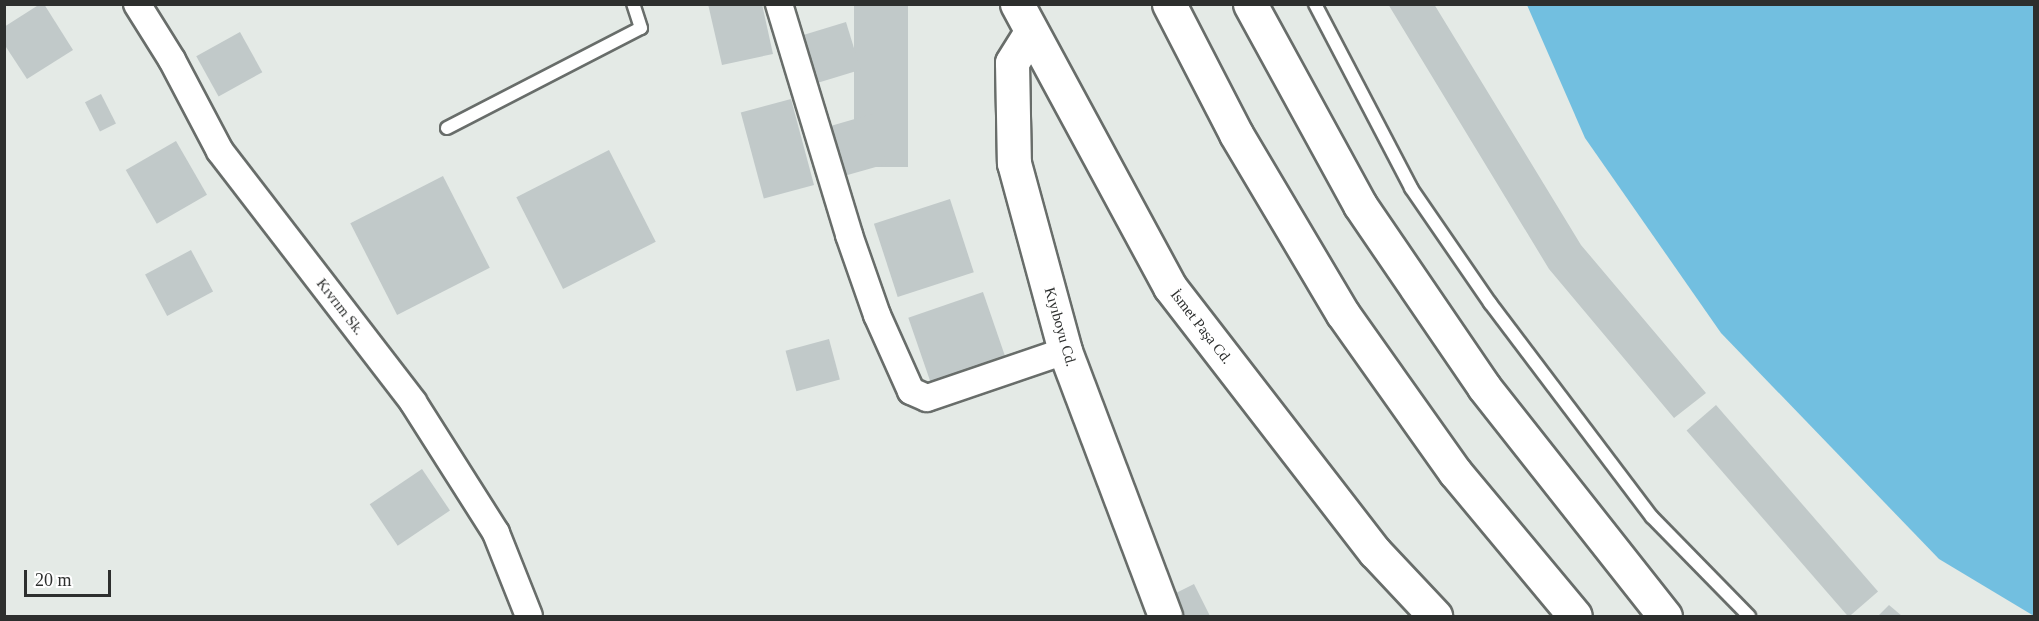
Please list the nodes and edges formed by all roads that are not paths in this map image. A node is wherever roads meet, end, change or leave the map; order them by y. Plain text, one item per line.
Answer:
1 (136, 4) edge
2 (633, 4) edge
3 (779, 4) edge
4 (1169, 4) edge
5 (1250, 4) edge
6 (1315, 4) edge
7 (1024, 18) edge
8 (447, 128) dead end
9 (1065, 351) junction
10 (529, 616) edge
11 (1165, 616) edge
12 (1435, 616) edge
13 (1575, 616) edge
14 (1665, 616) edge
15 (1749, 616) edge

1 - 10 street, Kıvrım Sk.
2 - 8 lane
3 - 9 street
4 - 13 main road
5 - 14 main road
6 - 15 lane
7 - 9 main road, Kıyıboyu Cd.
7 - 12 main road, İsmet Paşa Cd.
9 - 11 main road, Kıyıboyu Cd.

